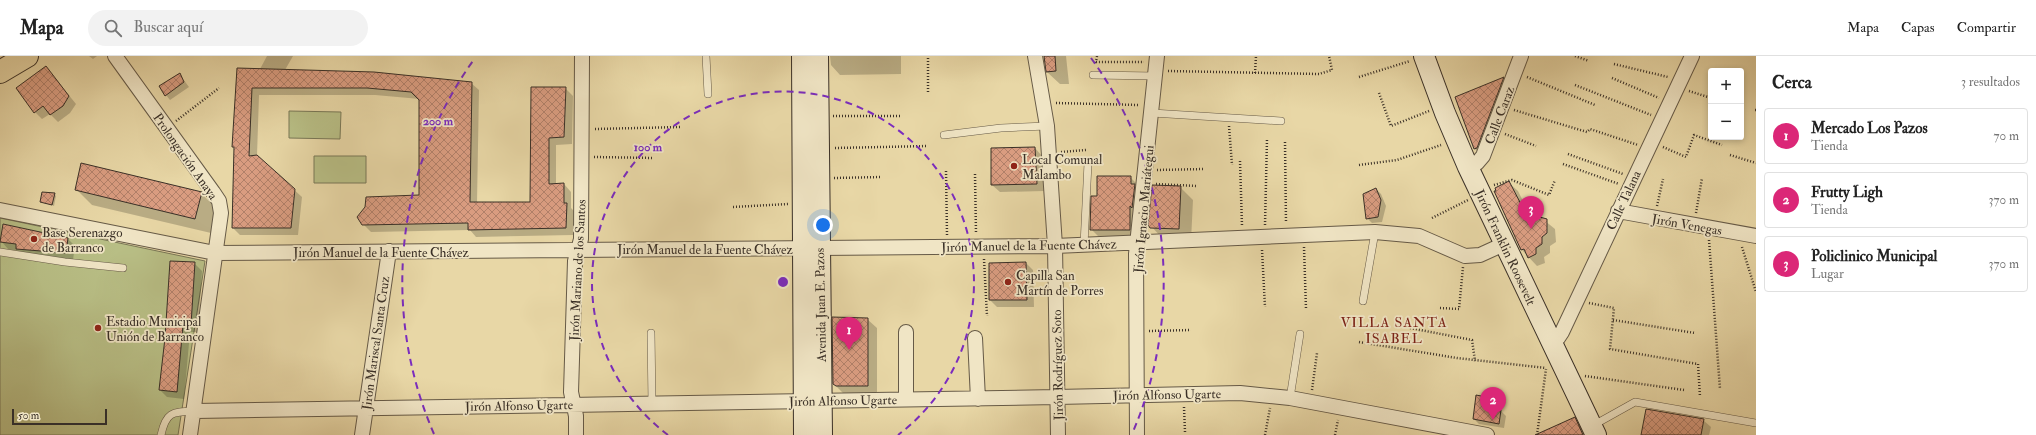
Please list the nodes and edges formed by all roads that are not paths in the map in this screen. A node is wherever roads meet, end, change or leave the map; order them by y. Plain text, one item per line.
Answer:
1 (27, 56) edge
2 (115, 56) edge
3 (582, 56) edge
4 (706, 56) edge
5 (802, 56) edge
6 (818, 56) edge
7 (1035, 56) edge
8 (1424, 56) edge
9 (1521, 56) edge
10 (1692, 56) edge
11 (1156, 66) edge
12 (0, 72) edge
13 (1092, 75) dead end
14 (708, 94) dead end
15 (1153, 109) junction
16 (1281, 120) dead end
17 (1047, 126) junction
18 (944, 135) dead end
19 (1088, 163) dead end
20 (1468, 167) junction
21 (0, 210) edge
22 (1618, 211) junction
23 (1376, 232) junction
24 (1756, 236) edge
25 (1138, 243) junction
26 (1504, 244) junction
27 (1084, 245) junction
28 (1055, 246) junction
29 (811, 249) junction
30 (578, 250) junction
31 (389, 251) junction
32 (0, 252) edge
33 (215, 253) junction
34 (123, 268) dead end
35 (1364, 302) dead end
36 (906, 332) dead end
37 (651, 333) dead end
38 (1300, 334) dead end
39 (975, 338) dead end
40 (1551, 342) junction
41 (1136, 394) junction
42 (1057, 397) junction
43 (1290, 398) junction
44 (906, 399) junction
45 (978, 399) junction
46 (812, 401) junction
47 (652, 403) junction
48 (574, 404) junction
49 (366, 408) junction
50 (195, 411) junction
51 (1756, 423) edge
52 (1594, 430) edge
53 (161, 435) edge
54 (190, 435) edge
55 (362, 435) edge
56 (576, 435) edge
57 (804, 435) edge
58 (822, 435) edge
59 (1058, 435) edge
60 (1137, 435) edge
61 (1487, 435) edge

1 - 12 main road
2 - 33 street, Prolongación Anaya
3 - 30 street, Jirón Mariano de los Santos
4 - 14 lane
5 - 29 street, Avenida Juan E. Pazos
6 - 29 street, Avenida Juan E. Pazos
7 - 17 street, Jirón Rodríguez Soto
8 - 20 street, Jirón Franklin Roosevelt
9 - 20 street, Calle Caraz
10 - 22 street, Calle Talana
11 - 13 lane
11 - 15 street, Jirón Ignacio Mariátegui
15 - 16 lane
15 - 25 street, Jirón Ignacio Mariátegui
17 - 18 lane
17 - 28 street, Jirón Rodríguez Soto
19 - 27 lane
20 - 26 street, Jirón Franklin Roosevelt
21 - 33 street, Jirón Manuel de la Fuente Chávez
22 - 24 street, Jirón Venegas
22 - 40 street, Calle Talana
23 - 25 street, Jirón Manuel de la Fuente Chávez
23 - 26 street, Jirón Manuel de la Fuente Chávez
23 - 35 lane
25 - 27 street, Jirón Manuel de la Fuente Chávez
25 - 41 street, Jirón Ignacio Mariátegui
26 - 40 street, Jirón Franklin Roosevelt
27 - 28 street, Jirón Manuel de la Fuente Chávez
28 - 29 street, Jirón Manuel de la Fuente Chávez
28 - 42 street, Jirón Rodríguez Soto
29 - 30 street, Jirón Manuel de la Fuente Chávez
29 - 46 street, Avenida Juan E. Pazos
30 - 31 street, Jirón Manuel de la Fuente Chávez
30 - 48 street, Jirón Mariano de los Santos
31 - 33 street, Jirón Manuel de la Fuente Chávez
31 - 49 street, Jirón Mariscal Santa Cruz
32 - 34 lane
33 - 50 street, Prolongación Anaya
36 - 44 street
37 - 47 lane
38 - 43 lane
39 - 45 street
40 - 52 street, Jirón Franklin Roosevelt
41 - 42 street, Jirón Alfonso Ugarte
41 - 43 street, Jirón Alfonso Ugarte
41 - 60 street, Jirón Ignacio Mariátegui
42 - 45 street, Jirón Alfonso Ugarte
42 - 59 street, Jirón Rodríguez Soto
43 - 61 street, Jirón Alfonso Ugarte
44 - 45 street, Jirón Alfonso Ugarte
44 - 46 street, Jirón Alfonso Ugarte
46 - 47 street, Jirón Alfonso Ugarte
46 - 57 street, Avenida Juan E. Pazos
46 - 58 street, Avenida Juan E. Pazos
47 - 48 street, Jirón Alfonso Ugarte
48 - 49 street, Jirón Alfonso Ugarte
48 - 56 street, Jirón Mariano de los Santos
49 - 50 street, Jirón Alfonso Ugarte
49 - 55 street, Jirón Mariscal Santa Cruz
50 - 53 lane
50 - 54 street, Prolongación Anaya
51 - 52 lane

